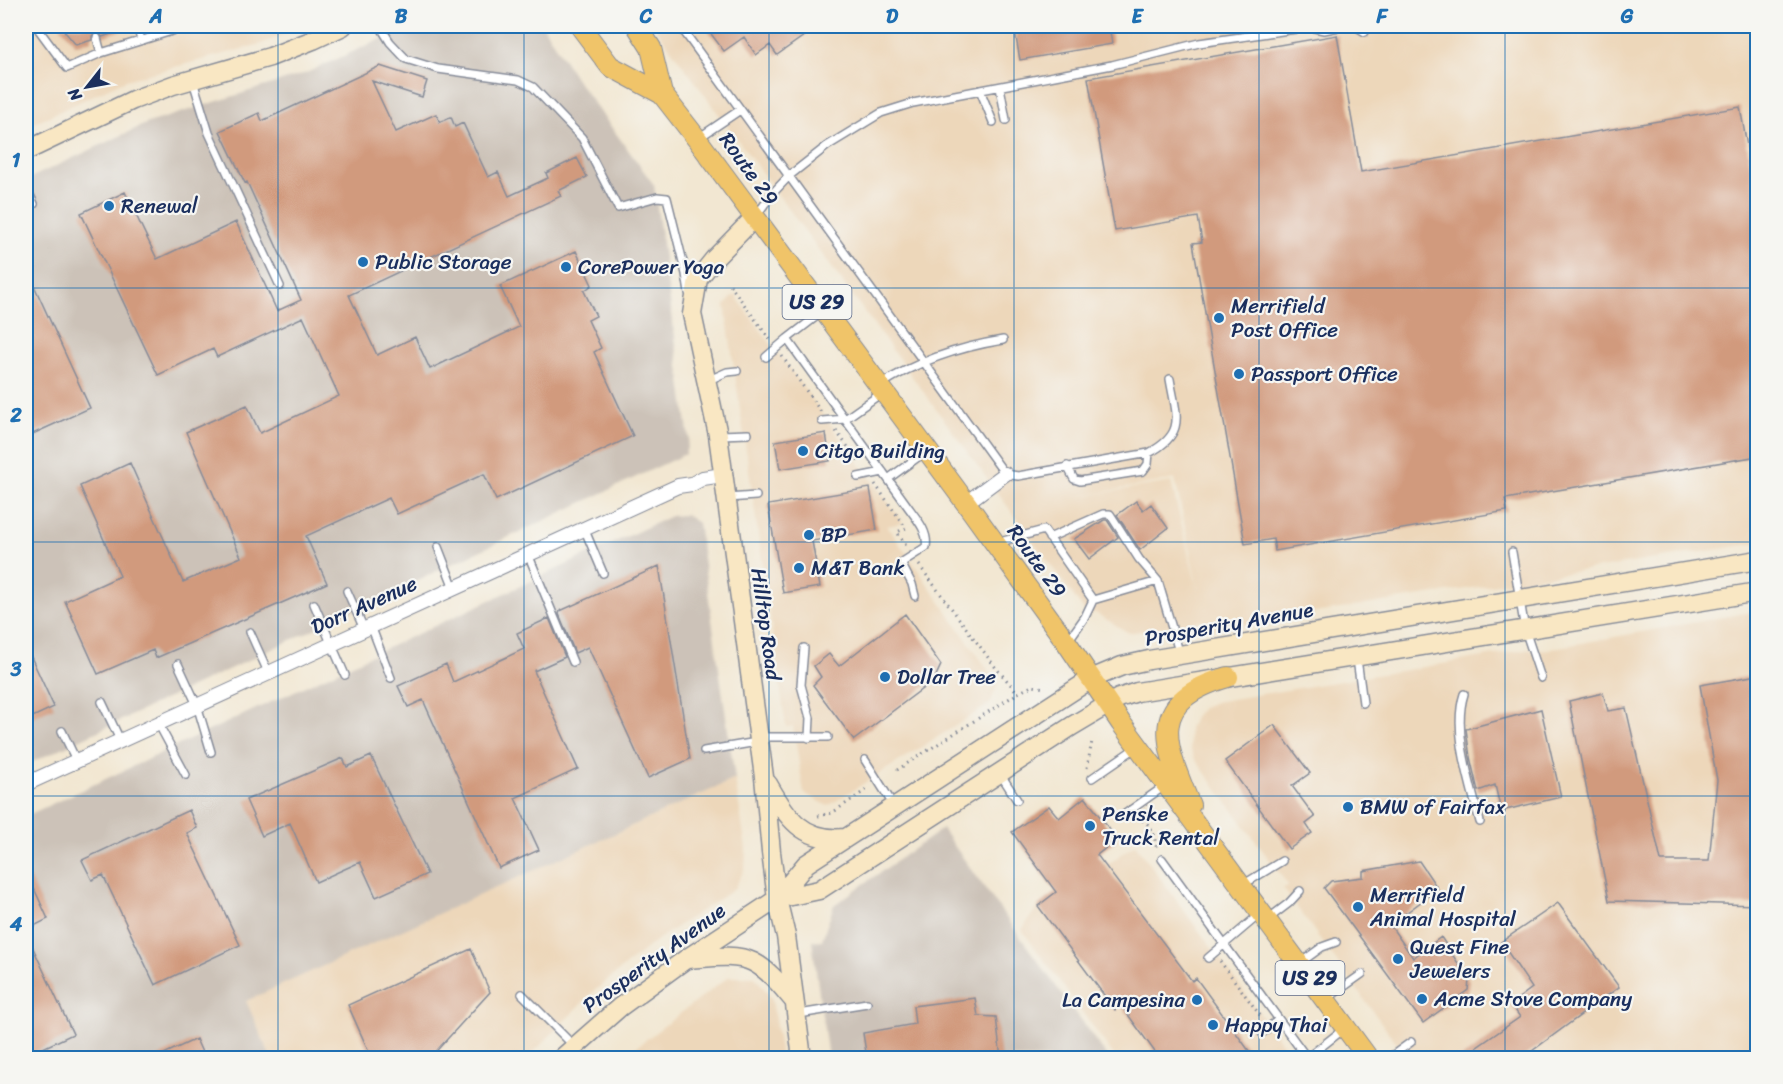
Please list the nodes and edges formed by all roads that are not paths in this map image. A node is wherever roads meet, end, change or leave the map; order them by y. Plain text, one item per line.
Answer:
1 (36, 26) edge
2 (137, 26) edge
3 (188, 26) edge
4 (343, 26) edge
5 (380, 26) edge
6 (580, 26) edge
7 (637, 26) edge
8 (680, 26) edge
9 (1311, 26) edge
10 (1343, 26) edge
11 (1355, 26) edge
12 (1276, 29) edge
13 (1365, 33) dead end
14 (97, 38) dead end
15 (141, 39) junction
16 (101, 53) junction
17 (193, 79) junction
18 (1000, 87) junction
19 (980, 90) junction
20 (662, 94) junction
21 (740, 110) junction
22 (1006, 120) dead end
23 (993, 122) dead end
24 (697, 139) junction
25 (28, 148) edge
26 (789, 176) junction
27 (26, 187) edge
28 (34, 204) dead end
29 (754, 218) junction
30 (280, 286) dead end
31 (824, 311) junction
32 (692, 314) junction
33 (787, 339) junction
34 (1003, 340) dead end
35 (765, 357) dead end
36 (925, 363) junction
37 (737, 371) dead end
38 (1170, 379) dead end
39 (706, 381) junction
40 (882, 388) junction
41 (844, 419) junction
42 (822, 421) dead end
43 (748, 434) dead end
44 (718, 435) junction
45 (927, 450) junction
46 (1149, 453) junction
47 (1067, 466) junction
48 (1005, 474) junction
49 (723, 476) junction
50 (886, 476) junction
51 (858, 477) dead end
52 (756, 496) dead end
53 (727, 498) junction
54 (966, 503) junction
55 (584, 528) junction
56 (1050, 538) junction
57 (994, 544) junction
58 (438, 547) dead end
59 (1512, 552) dead end
60 (528, 554) junction
61 (1758, 560) edge
62 (603, 573) dead end
63 (1158, 581) junction
64 (454, 588) junction
65 (347, 591) dead end
66 (1758, 591) edge
67 (915, 596) dead end
68 (1520, 599) junction
69 (1093, 600) junction
70 (314, 604) dead end
71 (368, 627) junction
72 (1525, 630) junction
73 (250, 632) dead end
74 (1067, 643) junction
75 (331, 644) junction
76 (804, 648) dead end
77 (1180, 655) junction
78 (1357, 657) junction
79 (573, 662) dead end
80 (178, 664) dead end
81 (268, 672) junction
82 (345, 675) dead end
83 (1228, 677) junction
84 (391, 678) dead end
85 (1541, 678) dead end
86 (1091, 679) junction
87 (1464, 694) dead end
88 (102, 702) dead end
89 (1108, 704) junction
90 (1363, 704) dead end
91 (197, 705) junction
92 (158, 723) junction
93 (62, 731) dead end
94 (828, 737) dead end
95 (809, 738) junction
96 (759, 739) junction
97 (120, 740) junction
98 (1138, 746) junction
99 (704, 751) dead end
100 (211, 752) dead end
101 (76, 760) junction
102 (865, 760) dead end
103 (1000, 773) junction
104 (186, 775) dead end
105 (764, 777) junction
106 (1092, 778) dead end
107 (26, 784) edge
108 (1166, 785) junction
109 (1017, 800) dead end
110 (894, 806) junction
111 (1122, 816) dead end
112 (1480, 822) dead end
113 (1198, 827) junction
114 (845, 838) junction
115 (1162, 859) road end
116 (1282, 861) dead end
117 (1242, 885) junction
118 (1300, 891) dead end
119 (777, 899) junction
120 (1264, 916) junction
121 (1336, 942) dead end
122 (1225, 945) junction
123 (1208, 958) dead end
124 (686, 959) junction
125 (1300, 963) junction
126 (1362, 974) dead end
127 (522, 994) dead end
128 (1326, 999) junction
129 (867, 1003) dead end
130 (795, 1008) junction
131 (1278, 1020) junction
132 (1346, 1027) junction
133 (1265, 1030) road end
134 (1411, 1042) dead end
135 (568, 1052) edge
136 (1306, 1057) edge
137 (802, 1059) edge
138 (1296, 1059) edge
139 (1368, 1059) edge
140 (1389, 1059) edge

1 - 16 lane
2 - 15 lane
3 - 15 lane
4 - 17 main road
5 - 32 lane
6 - 20 main road, Route 29 / US 29
7 - 20 main road, Route 29 / US 29
8 - 21 lane
9 - 10 lane
9 - 12 lane
11 - 13 lane
12 - 18 lane
14 - 16 lane
15 - 16 lane
17 - 25 main road
17 - 30 lane
18 - 19 lane
18 - 22 lane
19 - 23 lane
19 - 26 lane
20 - 24 main road, Route 29 / US 29
21 - 24 lane
21 - 26 lane
24 - 29 main road, Route 29 / US 29
26 - 29 lane
26 - 36 lane
27 - 28 lane
29 - 31 main road, Route 29 / US 29
29 - 32 main road, Hilltop Road
31 - 33 lane
31 - 40 main road, Route 29 / US 29
32 - 39 main road, Hilltop Road
33 - 35 lane
33 - 41 lane
34 - 36 lane
36 - 40 lane
36 - 48 lane
37 - 39 lane
38 - 46 lane
39 - 44 main road, Hilltop Road
40 - 41 lane
40 - 45 main road, Route 29 / US 29
41 - 42 lane
41 - 50 lane
43 - 44 lane
44 - 49 main road, Hilltop Road
45 - 50 lane
45 - 54 main road, Route 29 / US 29
46 - 47 lane
46 - 47 lane
47 - 48 lane
48 - 54 street
49 - 53 main road, Hilltop Road
49 - 55 street, Dorr Avenue
50 - 51 lane
50 - 67 lane
52 - 53 lane
53 - 96 main road, Hilltop Road
54 - 57 main road, Route 29 / US 29
55 - 60 street, Dorr Avenue
55 - 62 lane
56 - 57 lane
56 - 63 lane
56 - 69 lane
57 - 74 main road, Route 29 / US 29
58 - 64 lane
59 - 68 lane
60 - 64 street, Dorr Avenue
60 - 79 lane
61 - 68 main road, Prosperity Avenue
63 - 69 lane
63 - 77 lane
64 - 71 street, Dorr Avenue
65 - 71 lane
66 - 72 main road, Prosperity Avenue
68 - 72 lane
68 - 77 main road, Prosperity Avenue
69 - 74 lane
70 - 75 lane
71 - 75 street, Dorr Avenue
71 - 84 lane
72 - 78 main road, Prosperity Avenue
72 - 85 lane
73 - 81 lane
74 - 86 main road, Route 29 / US 29
75 - 81 street, Dorr Avenue
75 - 82 lane
76 - 95 lane
77 - 86 main road, Prosperity Avenue
78 - 83 main road, Prosperity Avenue
78 - 90 lane
80 - 91 lane
81 - 91 street, Dorr Avenue
83 - 89 main road, Prosperity Avenue
83 - 113 main road
86 - 89 main road, Route 29 / US 29
86 - 110 main road, Prosperity Avenue
87 - 112 lane
88 - 97 lane
89 - 98 main road, Route 29 / US 29
89 - 103 main road, Prosperity Avenue
91 - 92 street, Dorr Avenue
91 - 100 lane
92 - 97 street, Dorr Avenue
92 - 104 lane
93 - 101 lane
94 - 95 lane
95 - 96 lane
96 - 99 lane
96 - 105 main road, Hilltop Road
97 - 101 street, Dorr Avenue
98 - 106 lane
98 - 108 main road, Route 29 / US 29
101 - 107 street, Dorr Avenue
102 - 110 lane
103 - 109 lane
103 - 119 main road, Prosperity Avenue
105 - 114 main road
105 - 119 main road, Hilltop Road
108 - 111 lane
108 - 113 main road, Route 29 / US 29
110 - 114 main road, Prosperity Avenue
113 - 117 main road, Route 29 / US 29
114 - 119 main road, Prosperity Avenue
115 - 122 lane
116 - 117 lane
117 - 120 main road, Route 29 / US 29
118 - 120 lane
119 - 124 main road, Prosperity Avenue
119 - 130 main road, Hilltop Road
120 - 122 lane
120 - 125 main road, Route 29 / US 29
121 - 125 lane
122 - 123 lane
122 - 131 lane
124 - 130 main road
124 - 135 main road, Prosperity Avenue
125 - 128 main road, Route 29 / US 29
126 - 128 lane
127 - 135 lane
128 - 132 main road, Route 29 / US 29
129 - 130 lane
130 - 137 main road, Hilltop Road
131 - 133 lane
131 - 136 lane
132 - 136 lane
132 - 139 main road, Route 29 / US 29
134 - 140 lane
136 - 138 lane

